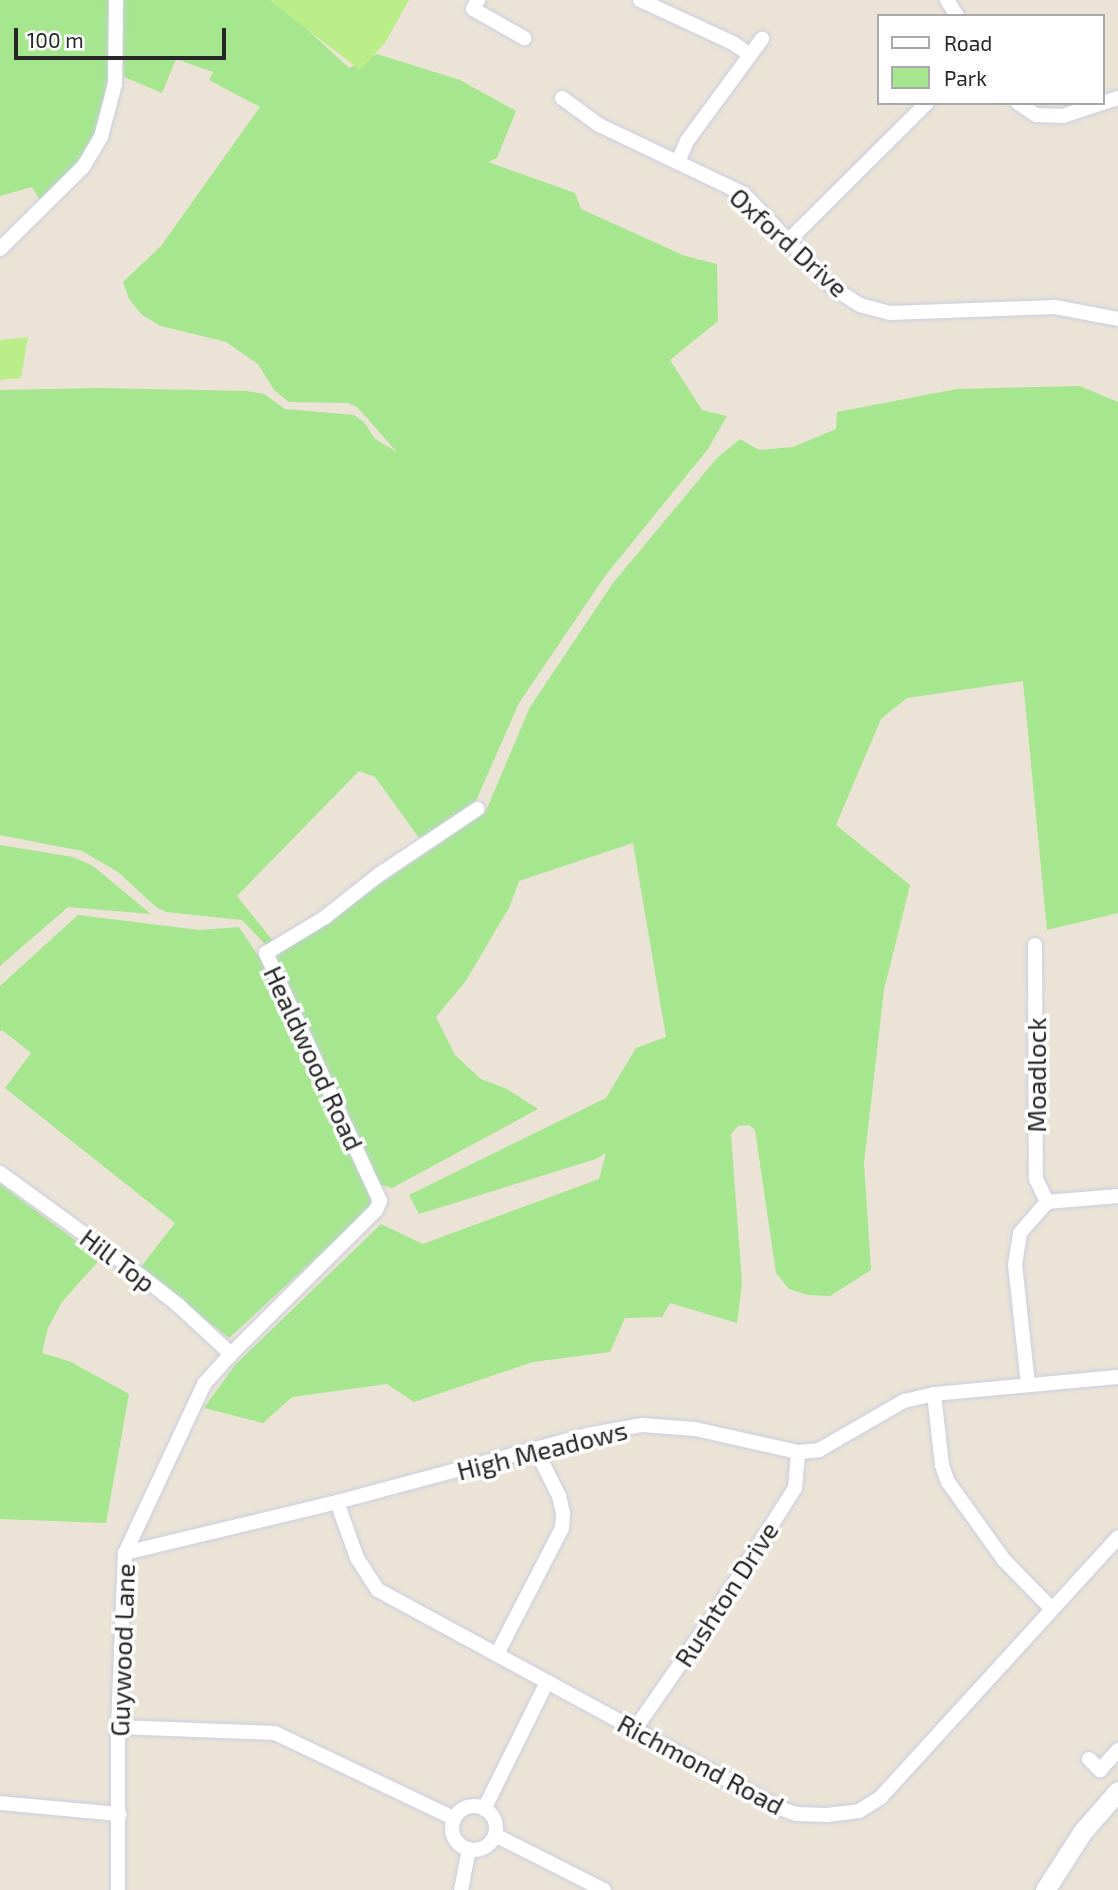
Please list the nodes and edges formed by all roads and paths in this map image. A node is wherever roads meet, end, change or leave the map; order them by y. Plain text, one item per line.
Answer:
1 (116, 0) edge
2 (478, 0) edge
3 (640, 0) edge
4 (524, 38) dead end
5 (762, 39) dead end
6 (750, 55) junction
7 (562, 98) dead end
8 (925, 105) edge
9 (1020, 105) edge
10 (1096, 105) edge
11 (678, 162) junction
12 (789, 240) junction
13 (0, 249) edge
14 (1118, 319) edge
15 (477, 809) dead end
16 (1035, 945) dead end
17 (0, 1173) edge
18 (1118, 1196) edge
19 (1047, 1202) junction
20 (231, 1354) junction
21 (1118, 1377) edge
22 (1028, 1384) junction
23 (934, 1394) junction
24 (536, 1450) junction
25 (799, 1452) junction
26 (337, 1502) junction
27 (1118, 1536) edge
28 (125, 1553) junction
29 (1051, 1608) junction
30 (496, 1654) junction
31 (547, 1682) junction
32 (118, 1727) junction
33 (635, 1729) junction
34 (1118, 1750) edge
35 (1089, 1759) dead end
36 (1118, 1791) edge
37 (0, 1803) edge
38 (484, 1809) junction
39 (119, 1814) junction
40 (454, 1819) junction
41 (495, 1835) junction
42 (469, 1849) junction
43 (118, 1890) edge
44 (461, 1890) edge
45 (604, 1890) edge
46 (1045, 1890) edge

1 - 13 street
2 - 4 street
3 - 6 street
5 - 6 street
6 - 11 street
7 - 11 street, Oxford Drive
8 - 12 street
9 - 10 street
11 - 12 street, Oxford Drive
12 - 14 street, Oxford Drive
15 - 20 street, Healdwood Road
16 - 19 street, Moadlock
17 - 20 street, Hill Top
18 - 19 street
19 - 22 street
20 - 28 street, Guywood Lane
21 - 22 street, High Meadows
22 - 23 street, High Meadows
23 - 25 street, High Meadows
23 - 29 street
24 - 25 street, High Meadows
24 - 26 street, High Meadows
24 - 30 street
25 - 33 street, Rushton Drive
26 - 28 street, High Meadows
26 - 30 street, Richmond Road
27 - 29 street, Richmond Road
28 - 32 street, Guywood Lane
29 - 33 street, Richmond Road
30 - 31 street, Richmond Road
31 - 33 street, Richmond Road
31 - 38 street
32 - 39 street, Guywood Lane
32 - 40 street
34 - 35 street
36 - 46 street
37 - 39 street
38 - 40 street
38 - 41 street
39 - 43 street, Guywood Lane
40 - 42 street
41 - 42 street
41 - 45 street
42 - 44 street

